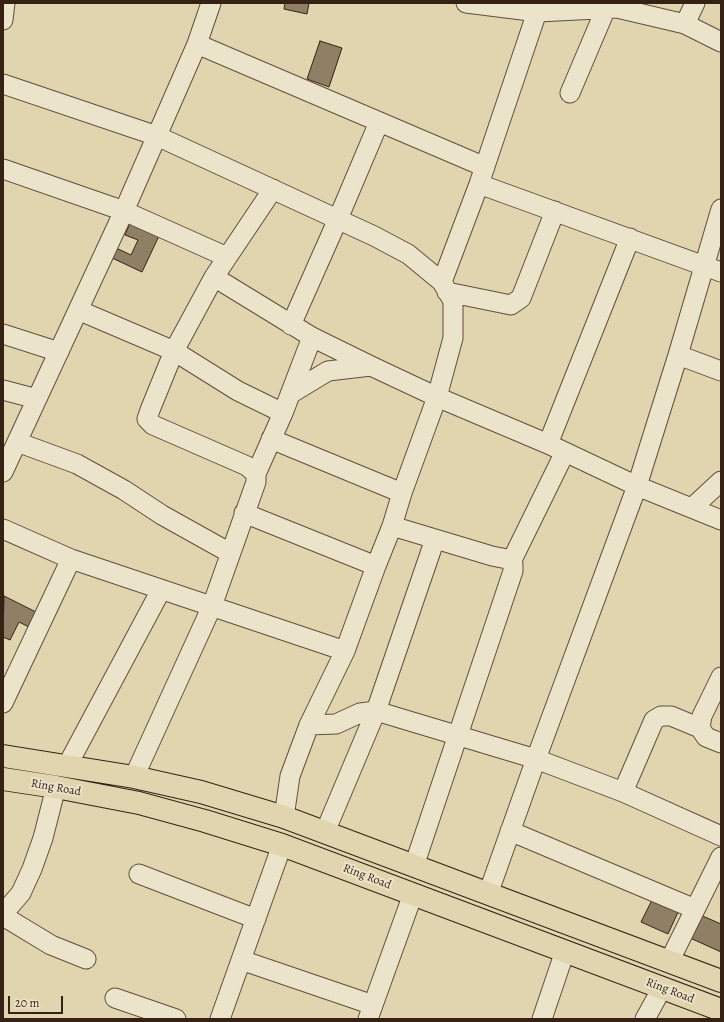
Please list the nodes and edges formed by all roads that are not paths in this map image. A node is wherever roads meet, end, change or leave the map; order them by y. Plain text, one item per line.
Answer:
1 (5, 3) edge
2 (211, 3) edge
3 (466, 3) edge
4 (695, 3) edge
5 (614, 6) edge
6 (539, 7) edge
7 (3, 20) edge
8 (685, 24) junction
9 (721, 42) edge
10 (197, 44) junction
11 (3, 84) edge
12 (570, 93) dead end
13 (379, 122) junction
14 (157, 136) junction
15 (3, 169) edge
16 (482, 176) junction
17 (273, 189) junction
18 (721, 209) edge
19 (124, 211) junction
20 (555, 211) junction
21 (338, 219) junction
22 (630, 238) junction
23 (227, 257) junction
24 (703, 265) junction
25 (721, 272) edge
26 (214, 277) junction
27 (445, 287) junction
28 (78, 310) junction
29 (292, 325) junction
30 (3, 334) edge
31 (312, 337) junction
32 (174, 351) junction
33 (59, 352) junction
34 (678, 355) junction
35 (371, 366) junction
36 (721, 371) edge
37 (3, 390) edge
38 (290, 394) junction
39 (437, 397) junction
40 (37, 398) junction
41 (282, 413) junction
42 (271, 439) junction
43 (17, 442) junction
44 (557, 448) junction
45 (3, 472) edge
46 (256, 474) junction
47 (721, 481) edge
48 (637, 486) junction
49 (402, 493) junction
50 (692, 508) junction
51 (244, 514) junction
52 (721, 520) edge
53 (392, 526) junction
54 (3, 529) edge
55 (435, 539) junction
56 (230, 553) junction
57 (71, 558) junction
58 (512, 560) junction
59 (376, 566) junction
60 (161, 590) junction
61 (212, 606) junction
62 (345, 651) junction
63 (721, 677) edge
64 (3, 703) edge
65 (376, 711) junction
66 (309, 724) junction
67 (700, 728) junction
68 (457, 736) junction
69 (721, 743) edge
70 (3, 756) edge
71 (536, 759) junction
72 (67, 766) junction
73 (134, 777) junction
74 (3, 779) edge
75 (56, 787) junction
76 (623, 792) junction
77 (284, 817) junction
78 (510, 831) junction
79 (325, 832) junction
80 (721, 836) edge
81 (282, 845) junction
82 (721, 857) edge
83 (414, 866) junction
84 (140, 874) dead end
85 (413, 894) junction
86 (488, 894) junction
87 (695, 909) junction
88 (3, 910) edge
89 (3, 916) edge
90 (256, 919) junction
91 (565, 951) junction
92 (86, 959) dead end
93 (241, 960) junction
94 (669, 962) junction
95 (721, 981) edge
96 (662, 988) junction
97 (115, 998) dead end
98 (721, 1010) edge
99 (370, 1012) edge
100 (176, 1019) edge
101 (220, 1019) edge
102 (542, 1019) edge
103 (645, 1019) edge

1 - 7 street
2 - 10 street
3 - 6 street
4 - 8 street
5 - 6 street
5 - 8 street
5 - 12 street
6 - 16 street
8 - 9 street
10 - 13 street
10 - 14 street
11 - 14 street
13 - 16 street
13 - 21 street
14 - 17 street
14 - 19 street
15 - 19 street
16 - 20 street
16 - 27 street
17 - 21 street
17 - 23 street
18 - 24 street
19 - 23 street
19 - 28 street
20 - 22 street
20 - 27 street
21 - 27 street
21 - 29 street
22 - 24 street
22 - 44 street
23 - 26 street
24 - 25 street
24 - 34 street
26 - 29 street
26 - 32 street
27 - 39 street
28 - 32 street
28 - 33 street
29 - 31 street
30 - 33 street
31 - 35 street
31 - 38 street
32 - 41 street
32 - 46 street
33 - 40 street
34 - 36 street
34 - 48 street
35 - 38 street
35 - 39 street
37 - 40 street
38 - 41 street
39 - 44 street
39 - 49 street
40 - 43 street
41 - 42 street
42 - 46 street
42 - 49 street
43 - 45 street
43 - 56 street
44 - 48 street
44 - 58 street
46 - 51 street
47 - 50 street
48 - 50 street
48 - 71 street
49 - 53 street
50 - 52 street
51 - 56 street
51 - 59 street
53 - 55 street
53 - 59 street
54 - 57 street
55 - 58 street
55 - 65 street
56 - 61 street
57 - 60 street
57 - 64 street
58 - 68 street
59 - 62 street
60 - 61 street
60 - 72 street
61 - 62 street
61 - 73 street
62 - 66 street
63 - 67 street
65 - 66 street
65 - 68 street
65 - 79 street
66 - 77 street
67 - 69 street
67 - 76 street
68 - 71 street
68 - 83 street
70 - 72 main road, Ring Road
71 - 76 street
71 - 78 street
72 - 73 main road, Ring Road
73 - 77 main road, Ring Road
74 - 75 main road, Ring Road
75 - 81 main road, Ring Road
75 - 88 street
76 - 80 street
77 - 79 main road, Ring Road
78 - 86 street
78 - 87 street
79 - 83 main road, Ring Road
81 - 85 main road, Ring Road
81 - 90 street
82 - 87 street
83 - 86 main road, Ring Road
84 - 90 street
85 - 91 main road, Ring Road
85 - 99 street
86 - 94 main road, Ring Road
87 - 94 street
89 - 92 street
90 - 93 street
91 - 96 main road, Ring Road
91 - 102 street
93 - 99 street
93 - 101 street
94 - 95 main road, Ring Road
96 - 98 main road, Ring Road
96 - 103 street
97 - 100 street

